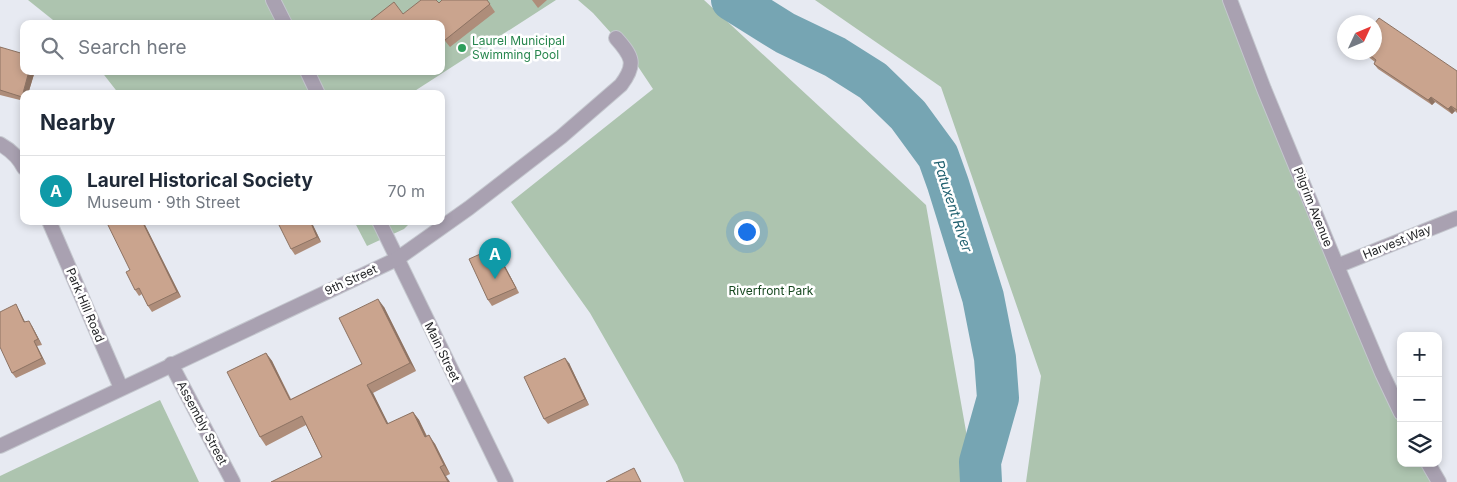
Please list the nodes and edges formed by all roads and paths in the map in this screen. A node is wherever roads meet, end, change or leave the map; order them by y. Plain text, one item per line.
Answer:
1 (273, 0) edge
2 (1230, 0) edge
3 (283, 20) edge
4 (616, 38) dead end
5 (309, 75) edge
6 (316, 90) edge
7 (0, 144) edge
8 (20, 161) edge
9 (1457, 218) edge
10 (51, 225) edge
11 (381, 225) edge
12 (397, 259) junction
13 (1337, 266) junction
14 (171, 364) junction
15 (121, 388) junction
16 (1397, 405) edge
17 (0, 446) edge
18 (1430, 467) edge
19 (232, 482) edge
20 (506, 482) edge
21 (1439, 482) edge

1 - 3 street
2 - 13 street, Pilgrim Avenue
4 - 12 street, 9th Street
5 - 6 street
7 - 8 street
9 - 13 street, Harvest Way
10 - 15 street, Park Hill Road
11 - 12 street, Main Street
12 - 14 street, 9th Street
12 - 20 street, Main Street
13 - 16 street, Pilgrim Avenue
14 - 15 street, 9th Street
14 - 19 street, Assembly Street
15 - 17 street, 9th Street
18 - 21 street

